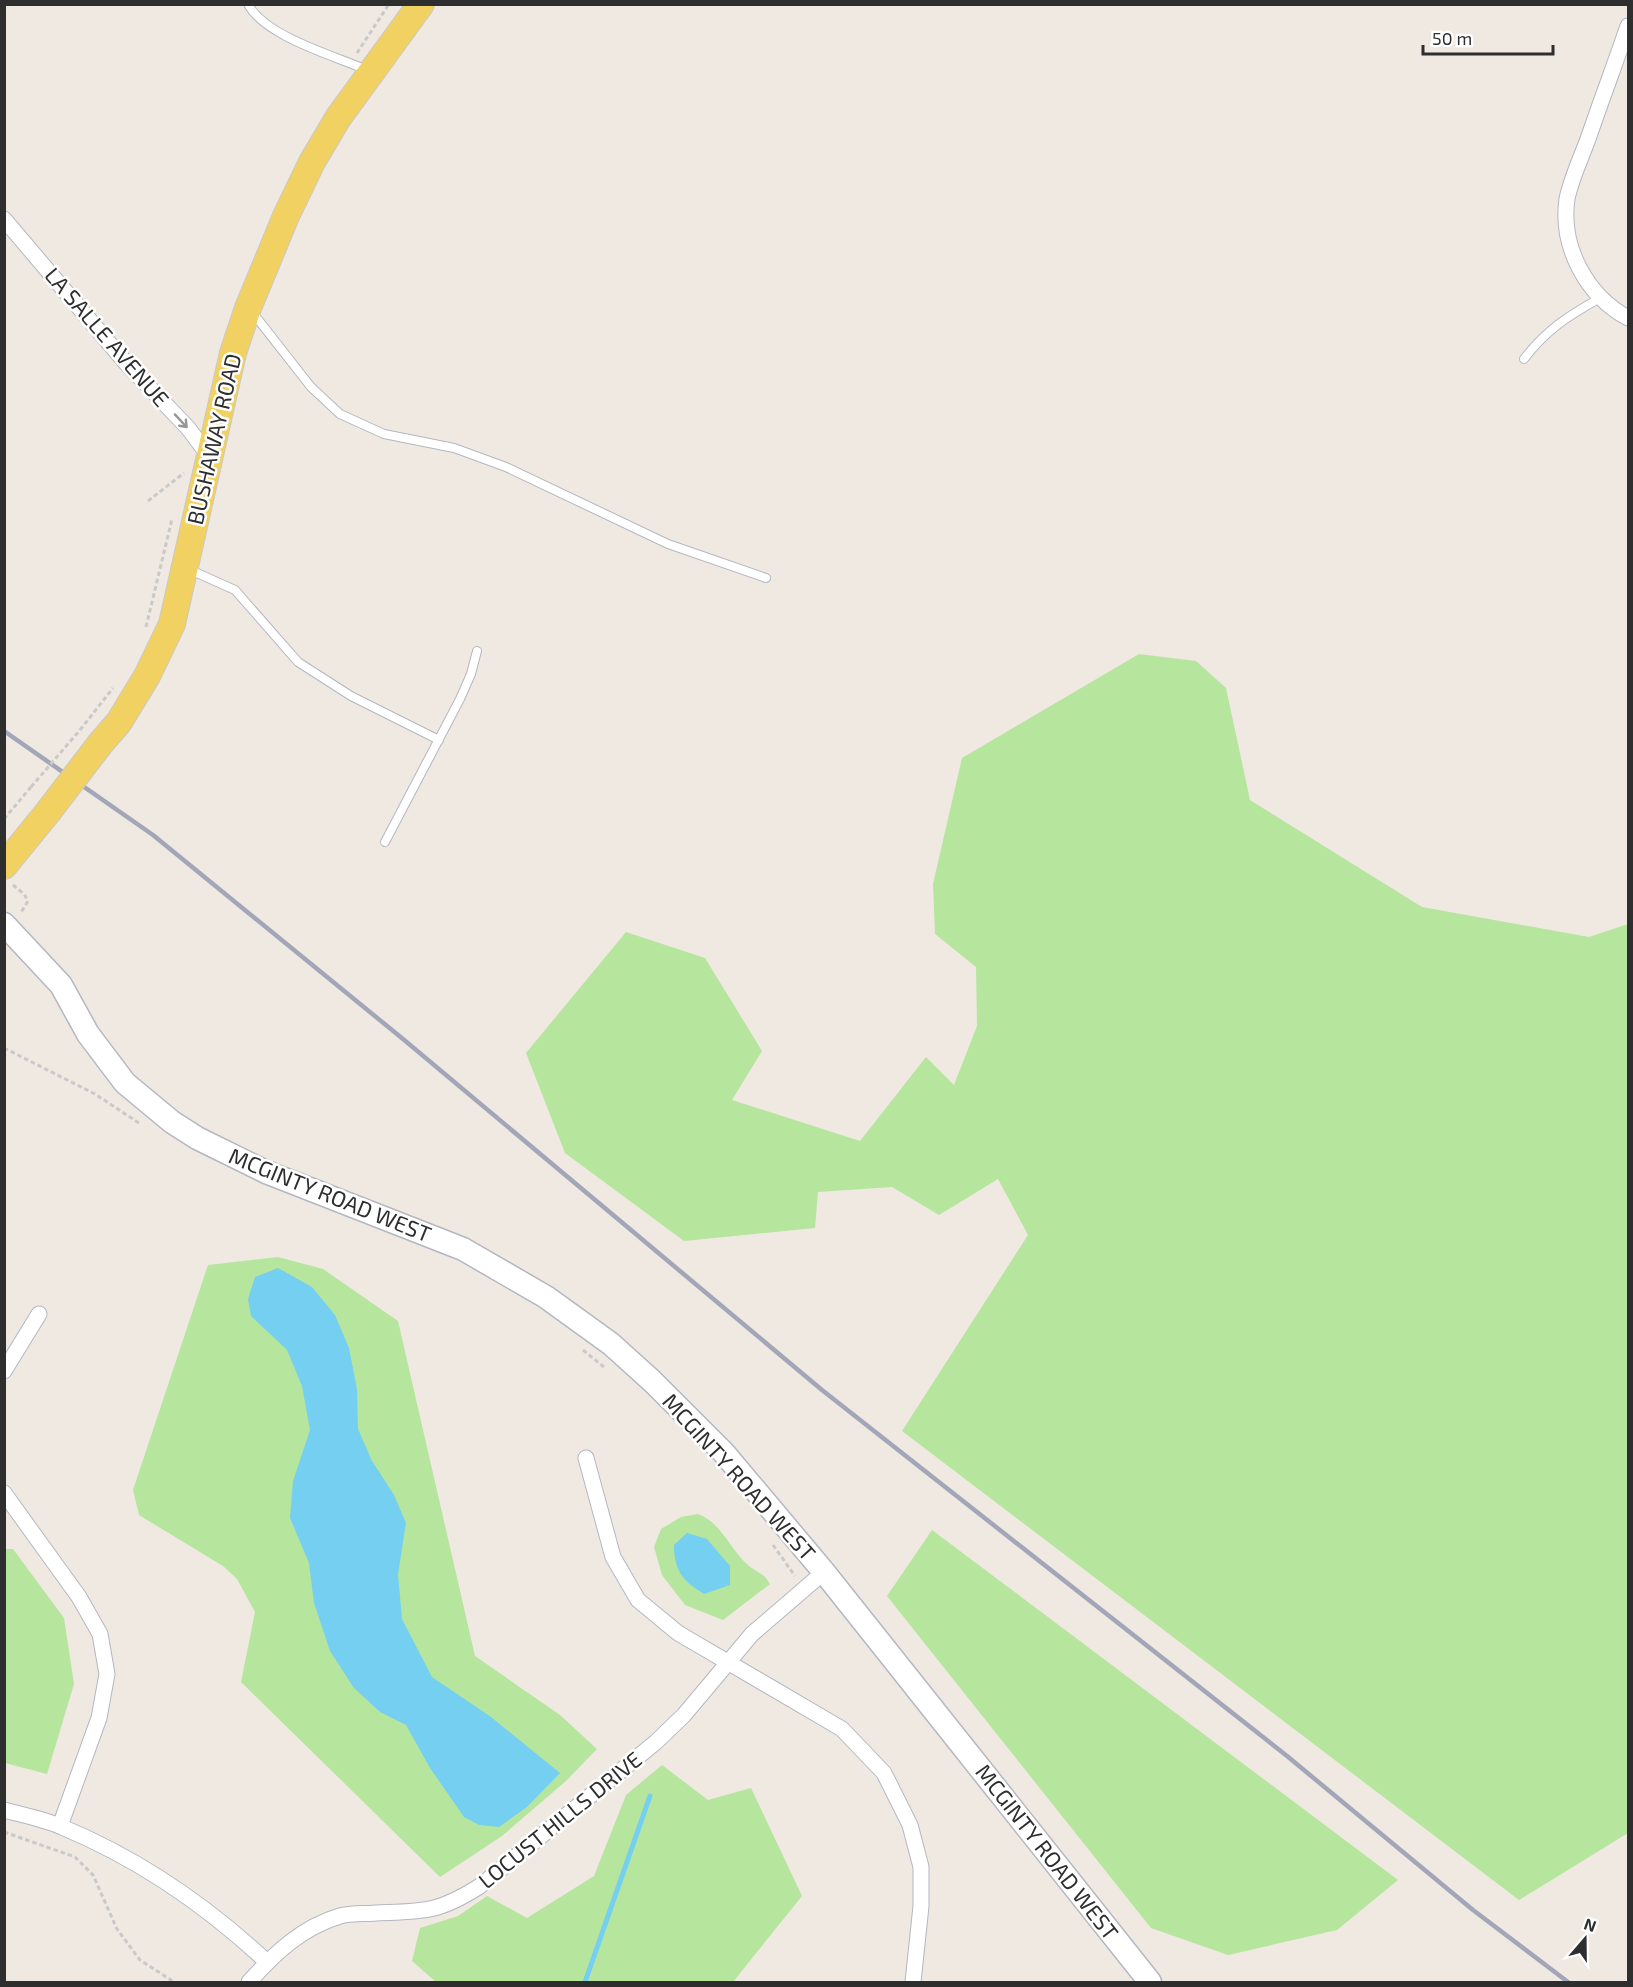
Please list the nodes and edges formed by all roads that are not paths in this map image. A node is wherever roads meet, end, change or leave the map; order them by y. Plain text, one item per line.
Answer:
1 (248, 4) edge
2 (421, 4) edge
3 (1629, 26) edge
4 (370, 71) junction
5 (4, 219) edge
6 (1600, 298) junction
7 (248, 308) junction
8 (1629, 318) edge
9 (1524, 360) dead end
10 (209, 456) junction
11 (186, 567) junction
12 (766, 578) dead end
13 (477, 651) dead end
14 (439, 740) junction
15 (385, 842) dead end
16 (7, 874) edge
17 (4, 924) edge
18 (39, 1314) dead end
19 (4, 1371) edge
20 (586, 1458) dead end
21 (4, 1493) edge
22 (824, 1572) junction
23 (731, 1663) junction
24 (4, 1810) edge
25 (60, 1826) junction
26 (267, 1962) junction
27 (249, 1983) edge
28 (914, 1983) edge
29 (1150, 1983) edge

1 - 4 lane
2 - 4 main road, BUSHAWAY ROAD
3 - 6 street
4 - 7 main road, BUSHAWAY ROAD
5 -> 10 street, LA SALLE AVENUE
6 - 8 street
6 - 9 lane
7 - 10 main road, BUSHAWAY ROAD
7 - 12 lane
10 - 11 main road, BUSHAWAY ROAD
11 - 14 lane
11 - 16 main road, BUSHAWAY ROAD, bridge
13 - 14 lane
14 - 15 lane
17 - 22 main road, MCGINTY ROAD WEST
18 - 19 street
20 - 23 street
21 - 25 street
22 - 23 street, LOCUST HILLS DRIVE
22 - 29 main road, MCGINTY ROAD WEST
23 - 26 street, LOCUST HILLS DRIVE
23 - 28 street
24 - 25 street
25 - 26 street
26 - 27 street, LOCUST HILLS DRIVE

